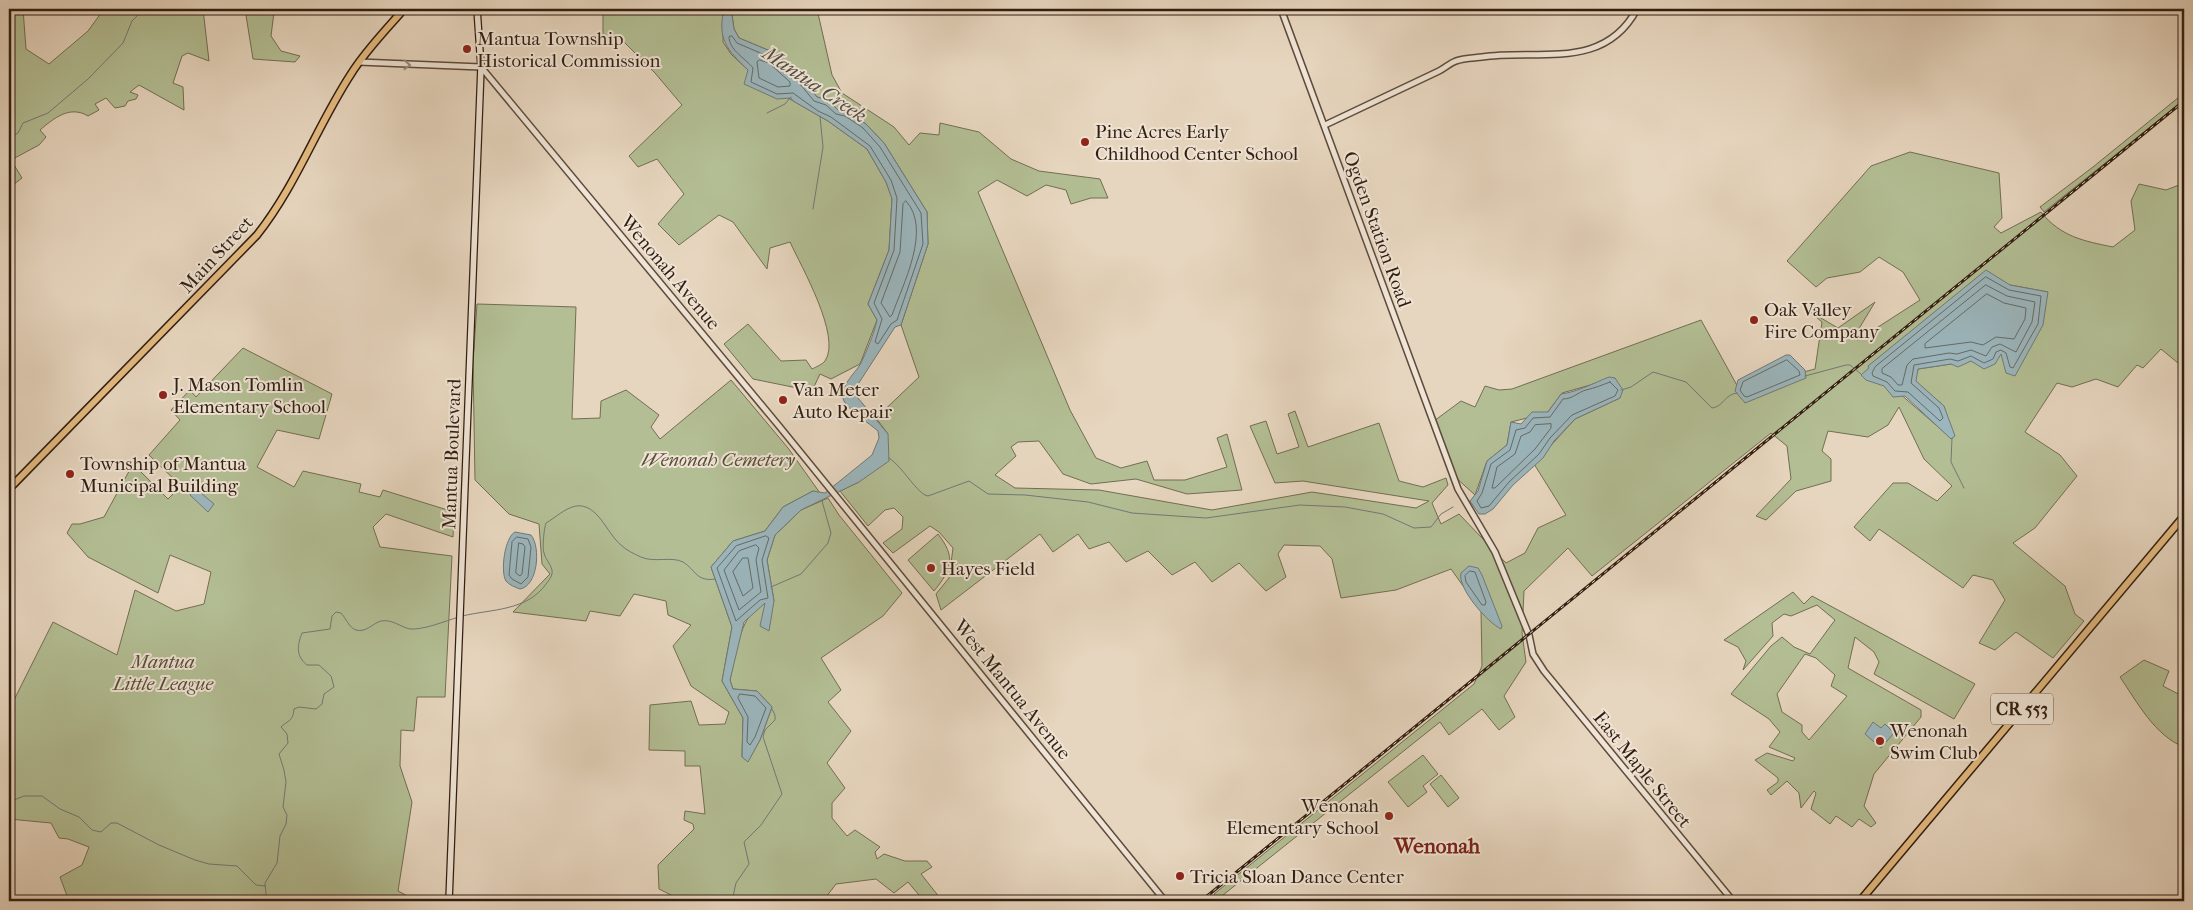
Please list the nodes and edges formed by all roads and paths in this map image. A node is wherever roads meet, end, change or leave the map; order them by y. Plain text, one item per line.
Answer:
1 (404, 9) edge
2 (477, 9) edge
3 (1281, 9) edge
4 (1637, 9) edge
5 (359, 62) junction
6 (481, 67) junction
7 (1325, 125) junction
8 (9, 489) edge
9 (836, 496) joint
10 (2184, 516) edge
11 (1495, 552) joint
12 (449, 901) edge
13 (1165, 901) edge
14 (1733, 901) edge
15 (1860, 901) edge

1 - 5 main road, Main Street
2 - 6 main road, Mantua Boulevard
3 - 7 street, Ogden Station Road
4 - 7 street
5 -> 6 street
5 - 8 main road, Main Street
6 - 9 street, Wenonah Avenue
6 - 12 main road, Mantua Boulevard
7 - 11 street, Ogden Station Road
9 - 13 street, West Mantua Avenue
10 - 15 main road, CR 553
11 - 14 street, East Maple Street

